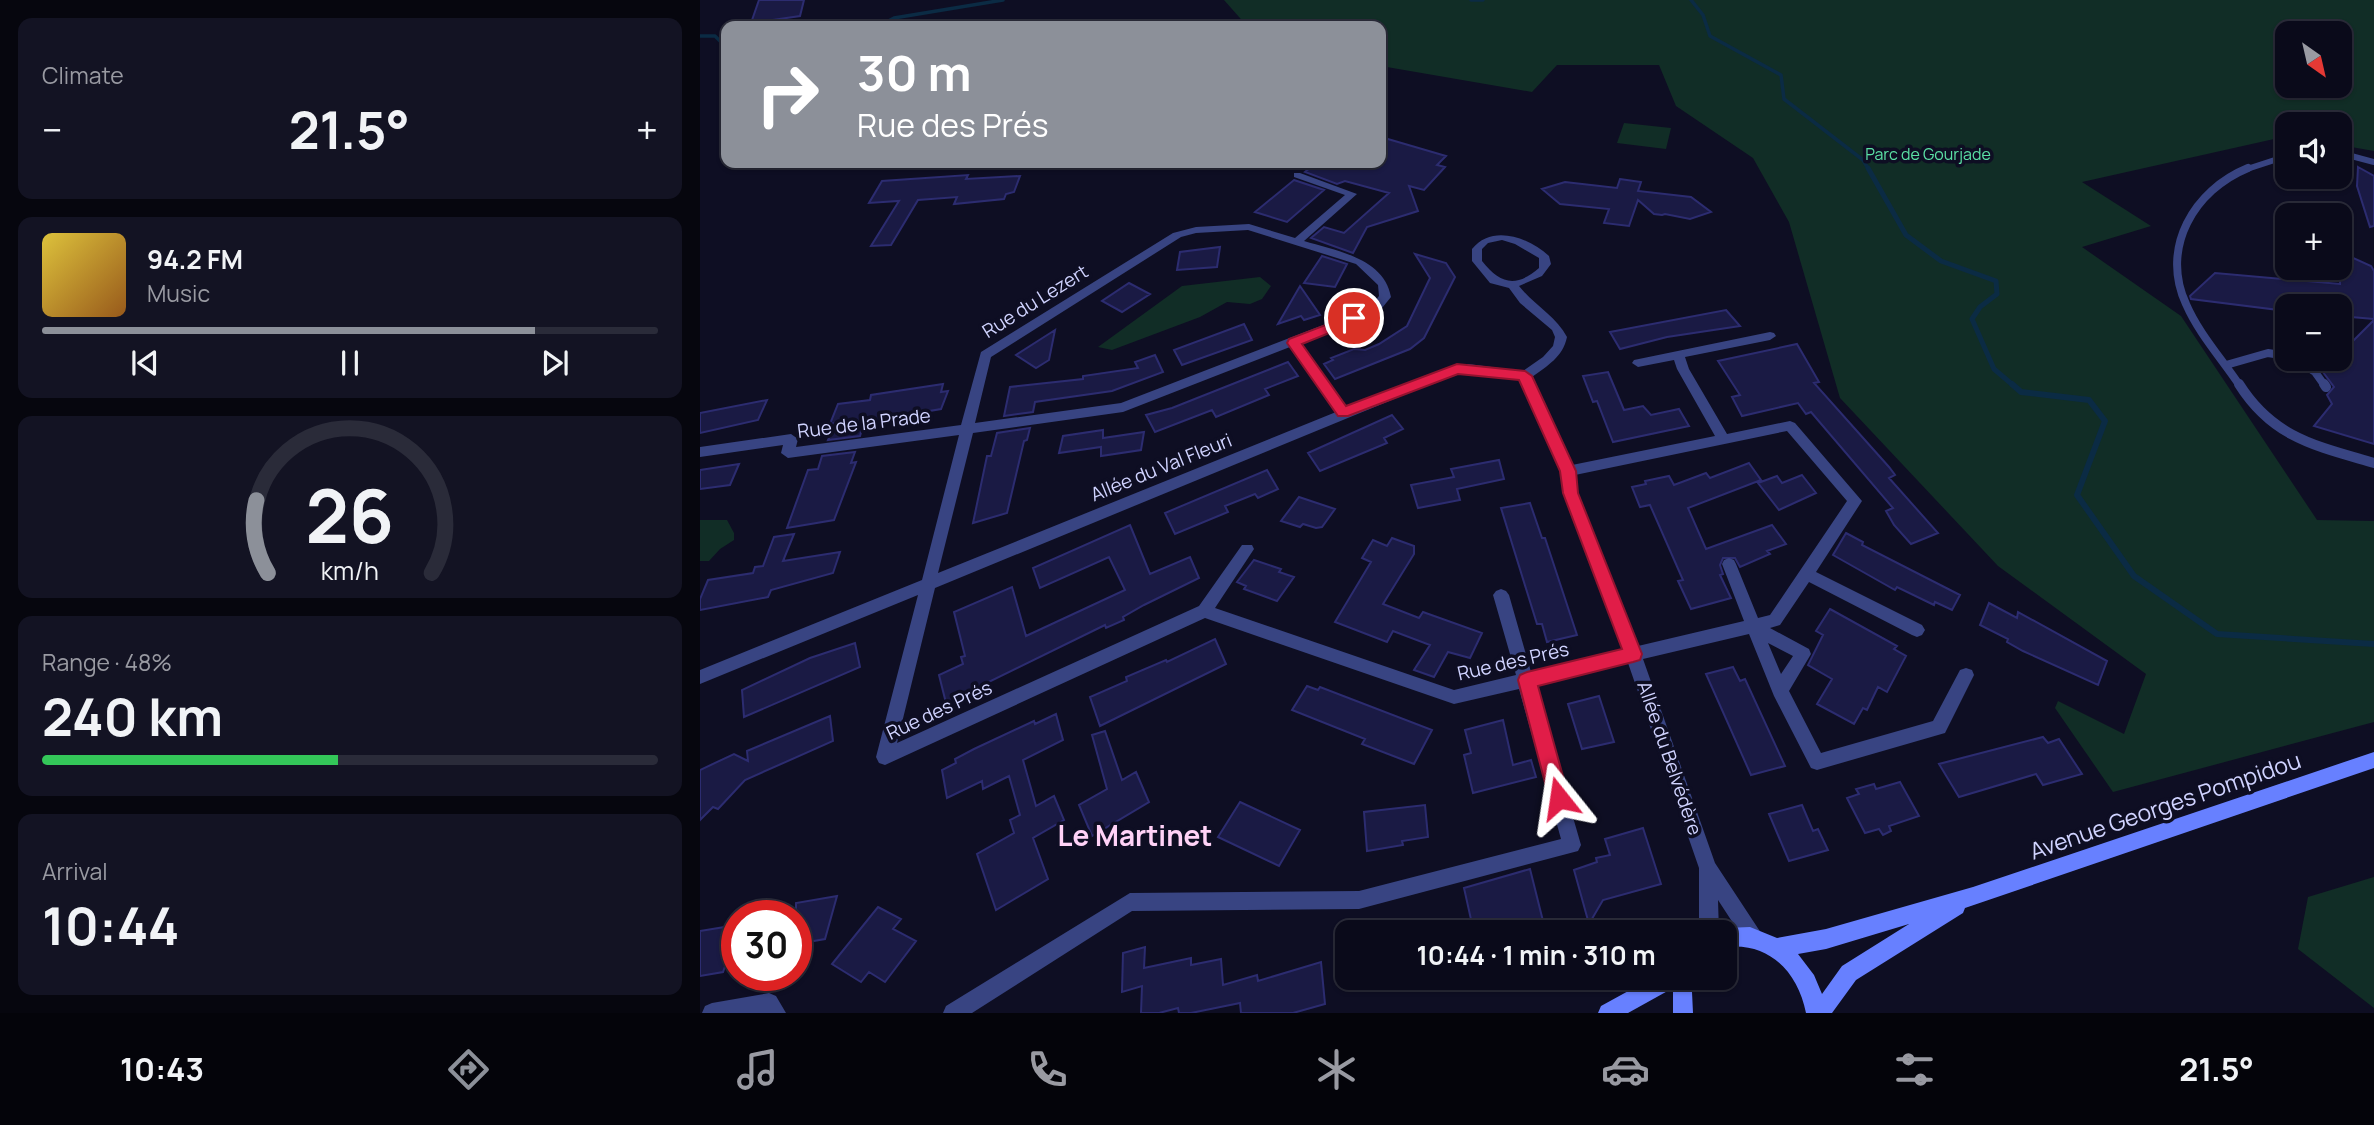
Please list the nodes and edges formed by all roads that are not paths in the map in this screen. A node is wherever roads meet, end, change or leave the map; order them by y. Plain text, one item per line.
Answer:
1 (2352, 156) edge
2 (2275, 160) edge
3 (2374, 162) edge
4 (1297, 176) dead end
5 (1297, 242) junction
6 (1514, 287) junction
7 (1770, 336) dead end
8 (1294, 343) junction
9 (2275, 355) edge
10 (1679, 356) junction
11 (1639, 363) dead end
12 (2226, 365) junction
13 (2313, 371) edge
14 (1525, 376) junction
15 (2326, 387) dead end
16 (1343, 413) junction
17 (967, 429) junction
18 (1724, 440) junction
19 (700, 452) edge
20 (2374, 463) edge
21 (1568, 471) junction
22 (1247, 549) dead end
23 (1729, 565) dead end
24 (1806, 574) junction
25 (928, 583) junction
26 (1502, 595) dead end
27 (1204, 611) junction
28 (1753, 626) junction
29 (1917, 630) dead end
30 (1633, 654) junction
31 (1966, 675) dead end
32 (700, 677) edge
33 (1527, 680) junction
34 (1780, 691) junction
35 (2374, 760) edge
36 (1708, 868) junction
37 (1973, 896) junction
38 (1709, 920) edge
39 (1737, 938) edge
40 (1755, 939) junction
41 (1777, 948) junction
42 (1650, 990) edge
43 (1683, 990) edge
44 (712, 1013) edge
45 (776, 1013) edge
46 (953, 1013) edge
47 (1608, 1013) edge
48 (1683, 1013) edge
49 (1818, 1013) edge

1 - 3 lane
2 - 12 lane
4 - 5 street
5 - 8 street, Rue du Lezert
5 - 17 street, Rue du Lezert
6 - 6 street
6 - 14 street
7 - 10 street
8 - 16 street
8 - 17 street, Rue du Lezert
9 - 12 lane
10 - 11 street
10 - 18 street
12 - 20 lane
13 - 15 lane
14 - 16 street, Allée du Val Fleuri
14 - 21 street, Allée du Belvédère
16 - 25 street, Allée du Val Fleuri
17 - 19 street, Rue de la Prade
17 - 25 street, Rue des Prés
18 - 21 street
18 - 24 street, Rue des Prés
21 - 30 street, Allée du Belvédère
22 - 27 street
23 - 28 street
24 - 28 street, Rue des Prés
24 - 29 street
25 - 27 street, Rue des Prés
25 - 32 street, Allée du Val Fleuri
26 - 33 street
27 - 33 street, Rue des Prés
28 - 30 street, Rue des Prés
28 - 34 street
28 - 34 street
30 - 33 street, Rue des Prés
30 - 36 street, Allée du Belvédère
31 - 34 street
33 - 46 street
35 - 37 main road, Avenue Georges Pompidou
36 - 38 street, Allée du Belvédère
36 - 40 street, Allée du Belvédère
37 - 41 main road, Avenue Georges Pompidou
37 - 49 main road, Avenue Georges Pompidou
39 - 40 main road
40 - 41 main road
41 - 49 main road
42 - 47 main road
43 - 48 main road
44 - 45 street

